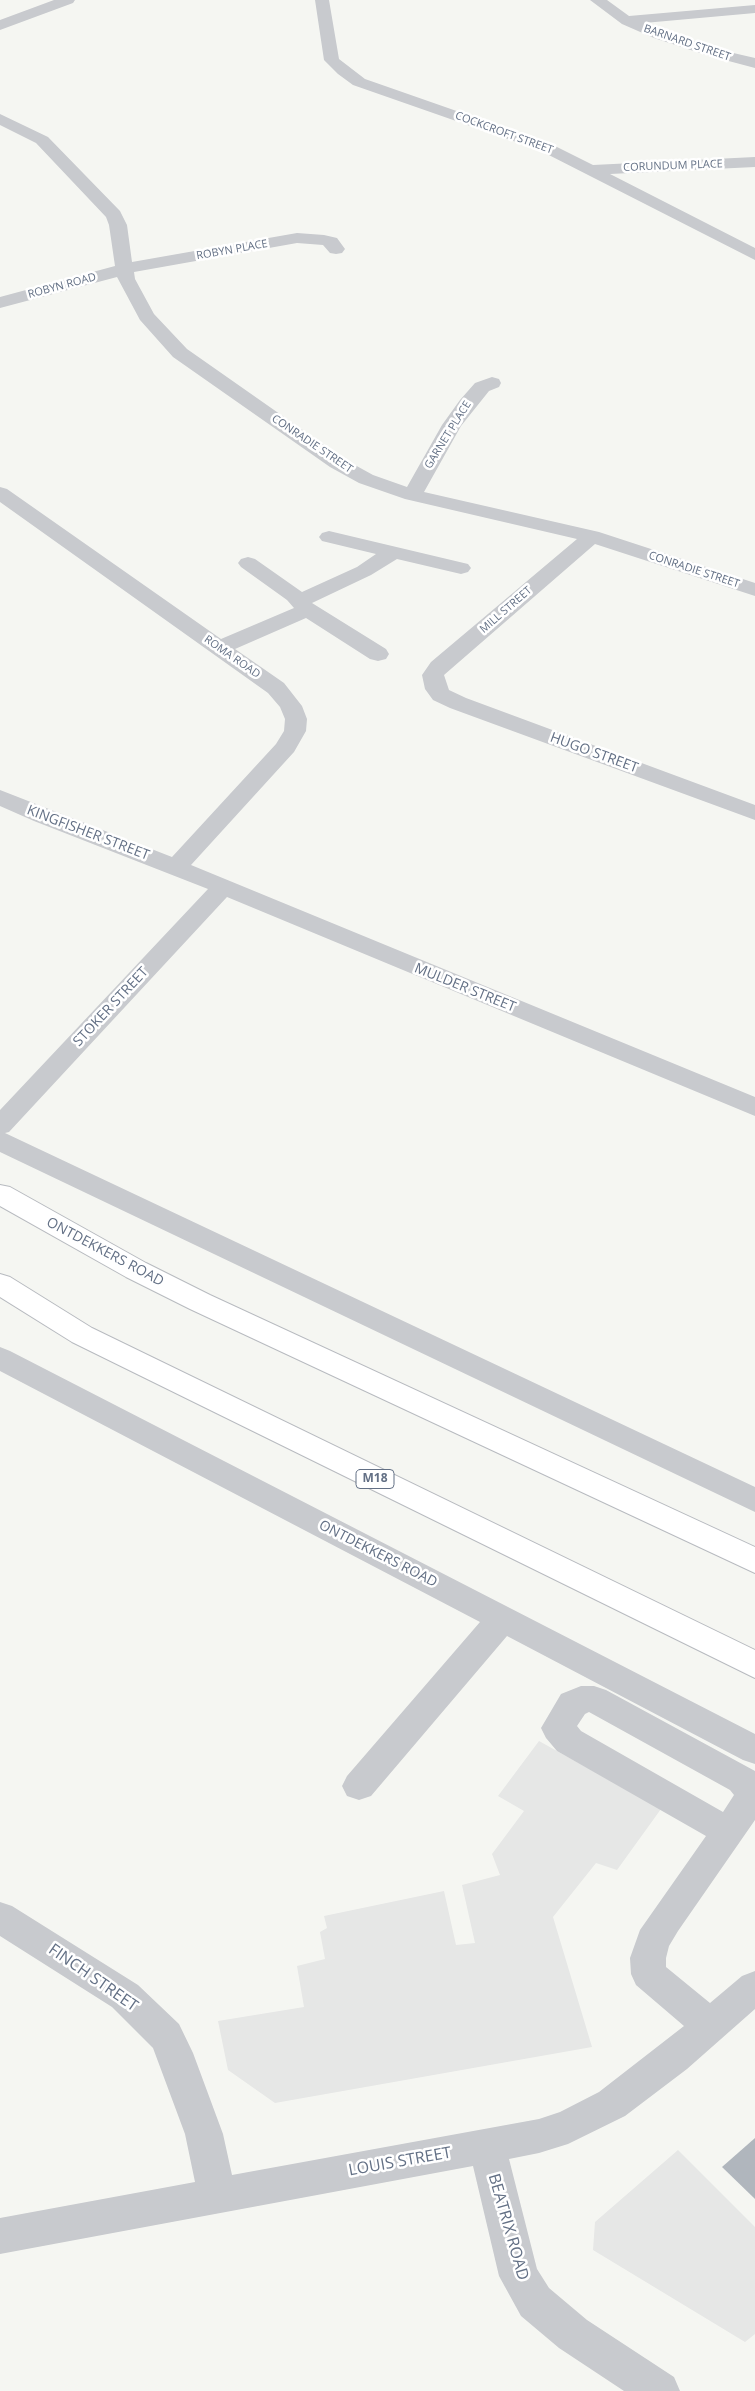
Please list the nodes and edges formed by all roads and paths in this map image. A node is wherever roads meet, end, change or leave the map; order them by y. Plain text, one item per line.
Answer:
1 (68, 0) edge
2 (322, 0) edge
3 (597, 0) edge
4 (755, 9) edge
5 (627, 20) junction
6 (0, 25) edge
7 (755, 63) edge
8 (0, 119) edge
9 (32, 133) junction
10 (0, 135) edge
11 (755, 162) edge
12 (592, 170) junction
13 (336, 249) dead end
14 (755, 255) edge
15 (124, 270) junction
16 (0, 303) edge
17 (492, 383) dead end
18 (0, 493) edge
19 (412, 495) junction
20 (330, 536) dead end
21 (592, 536) junction
22 (392, 553) junction
23 (248, 563) dead end
24 (460, 568) dead end
25 (755, 590) edge
26 (303, 605) junction
27 (219, 648) junction
28 (378, 654) dead end
29 (436, 689) joint
30 (0, 797) edge
31 (755, 813) edge
32 (176, 867) junction
33 (222, 888) junction
34 (755, 1107) edge
35 (0, 1126) edge
36 (0, 1141) edge
37 (0, 1194) edge
38 (0, 1284) edge
39 (0, 1358) edge
40 (755, 1500) edge
41 (755, 1561) edge
42 (502, 1619) junction
43 (755, 1666) edge
44 (755, 1750) edge
45 (359, 1786) dead end
46 (729, 1832) junction
47 (0, 1917) edge
48 (739, 2008) edge
49 (487, 2146) junction
50 (218, 2195) junction
51 (0, 2236) edge
52 (660, 2391) edge

1 - 6 street
2 - 12 street, COCKCROFT STREET
3 - 5 street, BARNARD STREET
4 - 5 street
5 - 7 street, BARNARD STREET
8 - 9 street, CONRADIE STREET
9 - 10 street
9 - 15 street, CONRADIE STREET
11 - 12 street, CORUNDUM PLACE
12 - 14 street, COCKCROFT STREET
13 - 15 street, ROBYN PLACE
15 - 16 street, ROBYN ROAD
15 - 19 street, CONRADIE STREET
17 - 19 street, GARNET PLACE
18 - 27 street, ROMA ROAD
19 - 21 street, CONRADIE STREET
20 - 22 street
21 - 25 street, CONRADIE STREET
21 - 29 street, MILL STREET
22 - 24 street
22 - 26 street
23 - 26 street
26 - 27 street
26 - 28 street
27 - 32 street, ROMA ROAD
29 - 31 street, HUGO STREET
30 - 32 street, KINGFISHER STREET
32 - 33 street, MULDER STREET
33 - 34 street, MULDER STREET
33 - 35 street, STOKER STREET
36 - 40 street
37 - 41 main road, ONTDEKKERS ROAD
38 - 43 main road, M18
39 - 42 street, ONTDEKKERS ROAD
42 - 44 street, ONTDEKKERS ROAD
42 - 45 street
46 - 46 street
46 - 48 street
47 - 50 street, FINCH STREET
48 - 49 street, LOUIS STREET
49 - 50 street, LOUIS STREET
49 - 52 street, BEATRIX ROAD
50 - 51 street, LOUIS STREET

